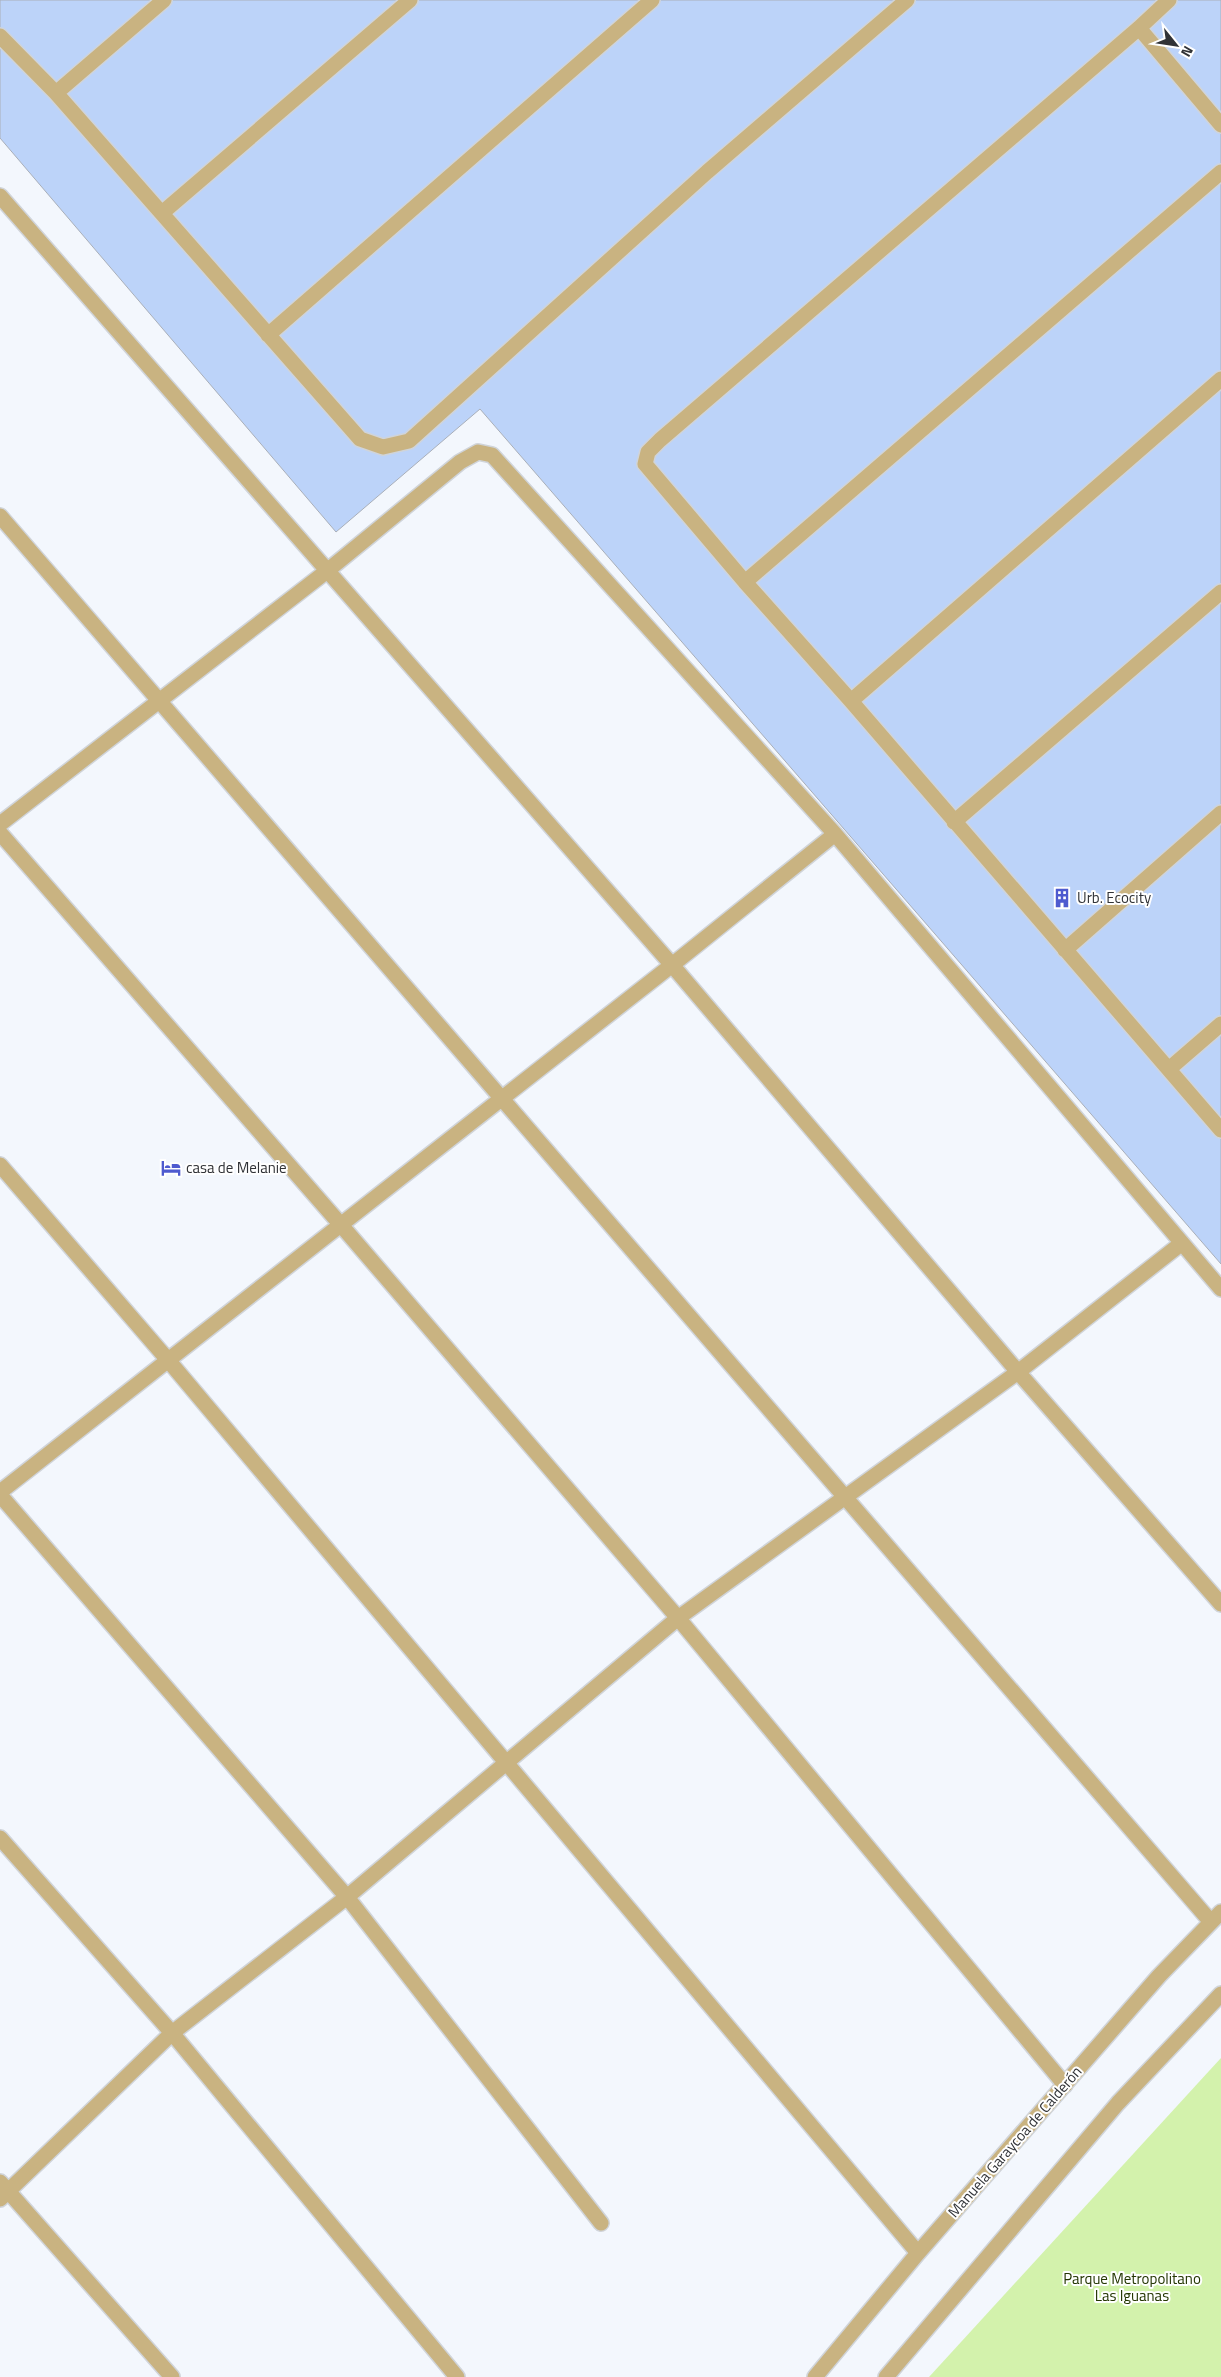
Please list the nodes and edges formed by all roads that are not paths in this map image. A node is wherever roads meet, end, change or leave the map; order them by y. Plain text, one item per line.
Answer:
1 (164, 0) edge
2 (410, 0) edge
3 (652, 0) edge
4 (908, 0) edge
5 (1162, 2) edge
6 (1139, 28) junction
7 (0, 36) edge
8 (56, 93) junction
9 (1221, 125) edge
10 (1221, 172) edge
11 (0, 196) edge
12 (162, 213) junction
13 (268, 335) junction
14 (1221, 379) edge
15 (0, 516) edge
16 (327, 572) junction
17 (745, 582) junction
18 (1221, 592) edge
19 (159, 701) junction
20 (850, 701) junction
21 (1221, 813) edge
22 (954, 822) junction
23 (0, 824) edge
24 (0, 833) edge
25 (835, 834) junction
26 (1066, 950) junction
27 (672, 965) junction
28 (1221, 1024) edge
29 (1169, 1069) junction
30 (501, 1100) junction
31 (1221, 1130) edge
32 (0, 1165) edge
33 (341, 1224) junction
34 (1182, 1243) junction
35 (1221, 1289) edge
36 (168, 1360) junction
37 (1018, 1372) junction
38 (0, 1494) edge
39 (845, 1496) junction
40 (1221, 1604) edge
41 (678, 1618) junction
42 (506, 1764) junction
43 (0, 1838) edge
44 (347, 1897) junction
45 (1216, 1917) edge
46 (1221, 1994) edge
47 (172, 2034) junction
48 (1065, 2086) junction
49 (3, 2191) edge
50 (601, 2223) dead end
51 (918, 2253) junction
52 (172, 2377) edge
53 (457, 2377) edge
54 (815, 2377) edge
55 (886, 2377) edge

1 - 8 street
2 - 12 street
3 - 13 street
4 - 13 street
5 - 6 street
6 - 9 street
6 - 17 street
7 - 8 street
8 - 12 street
10 - 17 street
11 - 16 street
12 - 13 street
14 - 20 street
15 - 19 street
16 - 19 street
16 - 25 street
16 - 27 street
17 - 20 street
18 - 22 street
19 - 23 street
19 - 30 street
20 - 22 street
21 - 26 street
22 - 26 street
24 - 33 street
25 - 27 street
25 - 34 street
26 - 29 street
27 - 30 street
27 - 37 street
28 - 29 street
29 - 31 street
30 - 33 street
30 - 39 street
32 - 36 street
33 - 36 street
33 - 41 street
34 - 35 street
34 - 37 street
36 - 38 street
36 - 42 street
37 - 39 street
37 - 40 street
38 - 44 street
39 - 41 street
39 - 45 street
41 - 42 street
41 - 48 street
42 - 44 street
42 - 51 street
43 - 47 street
44 - 47 street
44 - 50 street
45 - 48 street, Manuela Garaycoa de Calderón
46 - 55 street
47 - 49 street
47 - 53 street
48 - 51 street, Manuela Garaycoa de Calderón
49 - 52 street
51 - 54 street, Manuela Garaycoa de Calderón

